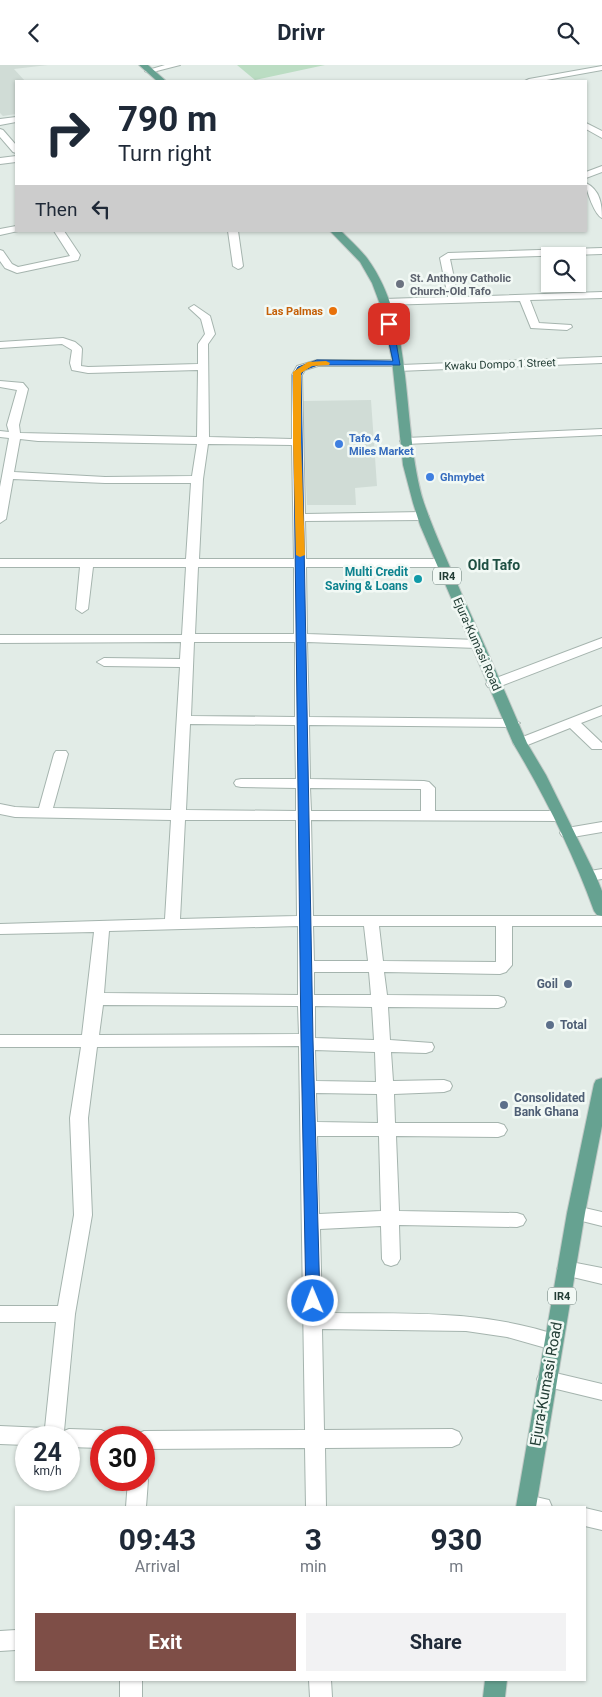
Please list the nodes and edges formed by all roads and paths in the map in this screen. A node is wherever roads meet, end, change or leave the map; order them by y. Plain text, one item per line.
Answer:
1 (176, 65) edge
2 (146, 68) edge
3 (592, 70) edge
4 (161, 80) edge
5 (535, 80) edge
6 (15, 120) edge
7 (0, 122) edge
8 (587, 126) edge
9 (0, 132) edge
10 (602, 135) edge
11 (15, 149) edge
12 (15, 159) edge
13 (0, 161) edge
14 (602, 169) edge
15 (587, 175) edge
16 (594, 197) edge
17 (602, 215) edge
18 (15, 229) edge
19 (0, 232) edge
20 (60, 232) edge
21 (234, 232) edge
22 (336, 232) edge
23 (602, 251) edge
24 (0, 253) edge
25 (238, 266) dead end
26 (602, 295) edge
27 (524, 298) junction
28 (454, 300) junction
29 (384, 302) junction
30 (194, 308) dead end
31 (567, 327) dead end
32 (0, 345) edge
33 (602, 360) edge
34 (398, 366) junction
35 (202, 367) junction
36 (0, 384) edge
37 (602, 432) edge
38 (0, 434) edge
39 (15, 436) junction
40 (203, 441) junction
41 (406, 441) junction
42 (297, 442) junction
43 (6, 455) edge
44 (8, 475) junction
45 (197, 479) junction
46 (423, 516) junction
47 (300, 518) junction
48 (0, 519) edge
49 (0, 563) edge
50 (87, 563) junction
51 (441, 563) junction
52 (192, 564) junction
53 (300, 564) junction
54 (82, 609) dead end
55 (188, 638) junction
56 (301, 638) junction
57 (0, 639) edge
58 (602, 642) edge
59 (476, 644) junction
60 (104, 662) dead end
61 (187, 663) junction
62 (493, 684) junction
63 (602, 710) edge
64 (184, 720) junction
65 (302, 722) junction
66 (572, 722) junction
67 (513, 723) junction
68 (520, 743) junction
69 (597, 746) dead end
70 (61, 754) dead end
71 (241, 783) dead end
72 (304, 783) junction
73 (0, 809) edge
74 (45, 813) junction
75 (177, 815) junction
76 (303, 815) junction
77 (428, 815) junction
78 (558, 816) junction
79 (602, 827) edge
80 (567, 833) junction
81 (596, 875) edge
82 (602, 911) edge
83 (306, 921) junction
84 (370, 921) junction
85 (504, 921) junction
86 (602, 921) edge
87 (172, 925) junction
88 (102, 927) junction
89 (0, 929) edge
90 (307, 965) junction
91 (376, 966) junction
92 (96, 999) junction
93 (306, 1001) junction
94 (378, 1001) junction
95 (498, 1002) dead end
96 (0, 1041) edge
97 (90, 1041) junction
98 (307, 1042) junction
99 (381, 1045) junction
100 (426, 1047) dead end
101 (602, 1085) edge
102 (444, 1086) dead end
103 (309, 1087) junction
104 (383, 1088) junction
105 (310, 1129) junction
106 (498, 1130) dead end
107 (385, 1131) junction
108 (576, 1213) junction
109 (390, 1218) junction
110 (602, 1219) edge
111 (518, 1220) dead end
112 (311, 1222) junction
113 (391, 1259) dead end
114 (566, 1269) junction
115 (602, 1276) edge
116 (0, 1314) edge
117 (66, 1314) junction
118 (313, 1321) junction
119 (553, 1342) junction
120 (547, 1379) junction
121 (602, 1392) edge
122 (55, 1426) edge
123 (0, 1435) edge
124 (15, 1436) edge
125 (452, 1438) dead end
126 (155, 1440) edge
127 (315, 1440) junction
128 (137, 1491) edge
129 (136, 1506) edge
130 (316, 1506) edge
131 (532, 1506) edge
132 (586, 1517) edge
133 (602, 1521) edge
134 (15, 1640) edge
135 (0, 1641) edge
136 (131, 1681) edge
137 (320, 1681) edge
138 (496, 1681) edge
139 (131, 1697) edge
140 (321, 1697) edge
141 (494, 1697) edge

1 - 2 street
2 - 4 main road
3 - 5 street
6 - 7 street
8 - 10 street
9 - 11 street
12 - 13 street
14 - 15 street
16 - 17 street
18 - 19 street
20 - 24 street
21 - 25 street
22 - 29 main road, Ejura-Kumasi Road / IR4
23 - 28 street
26 - 27 street
27 - 28 street
27 - 31 street
28 - 29 street
29 - 34 main road, Ejura-Kumasi Road / IR4
30 - 35 street
32 - 35 street
33 - 34 street, Kwaku Dompo 1 Street
34 - 41 main road, Ejura-Kumasi Road / IR4
34 - 42 street, Kwaku Dompo 1 Street
35 - 40 street
36 - 39 street
37 - 41 street
38 - 39 street
39 - 40 street
39 - 43 street
40 - 42 street
40 - 45 street
41 - 46 main road, Ejura-Kumasi Road / IR4
42 - 47 street
43 - 44 street
44 - 45 street
44 - 48 street
45 - 52 street
46 - 47 street
46 - 51 main road, Ejura-Kumasi Road / IR4
47 - 53 street
49 - 50 street
50 - 52 street
50 - 54 street
51 - 53 street
51 - 59 main road, Ejura-Kumasi Road / IR4
52 - 53 street
52 - 55 street
53 - 56 street
55 - 56 street
55 - 57 street
55 - 61 street
56 - 59 street
56 - 65 street
58 - 62 street
59 - 62 main road, Ejura-Kumasi Road / IR4
60 - 61 street
61 - 64 street
62 - 67 main road, Ejura-Kumasi Road / IR4
63 - 66 street
64 - 65 street
64 - 75 street
65 - 67 street
65 - 72 street
66 - 68 street
66 - 69 street
67 - 68 main road, Ejura-Kumasi Road / IR4
68 - 78 main road, Ejura-Kumasi Road / IR4
70 - 74 street
71 - 72 street
72 - 76 street
72 - 77 street
73 - 74 street
74 - 75 street
75 - 76 street
75 - 87 street
76 - 77 street
76 - 83 street
77 - 78 street
78 - 80 main road, Ejura-Kumasi Road / IR4
79 - 80 street
80 - 81 main road, Ejura-Kumasi Road / IR4
81 - 82 main road, Ejura-Kumasi Road / IR4
83 - 84 street
83 - 87 street
83 - 90 street
84 - 85 street
84 - 91 street
85 - 86 street
85 - 91 street
87 - 88 street
88 - 89 street
88 - 92 street
90 - 91 street
90 - 93 street
91 - 94 street
92 - 93 street
92 - 97 street
93 - 94 street
93 - 98 street
94 - 95 street
94 - 99 street
96 - 97 street
97 - 98 street
97 - 117 street
98 - 99 street
98 - 103 street
99 - 100 street
99 - 104 street
101 - 108 main road, Ejura-Kumasi Road / IR4
102 - 104 street
103 - 104 street
103 - 105 street
104 - 107 street
105 - 107 street
105 - 112 street
106 - 107 street
107 - 109 street
108 - 110 street
108 - 114 main road, Ejura-Kumasi Road / IR4
109 - 111 street
109 - 112 street
109 - 113 street
112 - 118 street
114 - 115 street
114 - 119 main road, Ejura-Kumasi Road / IR4
116 - 117 street
117 - 122 street
118 - 119 street
118 - 127 street
119 - 120 main road, Ejura-Kumasi Road / IR4
120 - 121 street
120 - 131 main road, Ejura-Kumasi Road / IR4
123 - 124 street
125 - 127 street
126 - 127 street
127 - 130 street
128 - 129 street
132 - 133 street
134 - 135 street
136 - 139 street
137 - 140 street
138 - 141 main road

